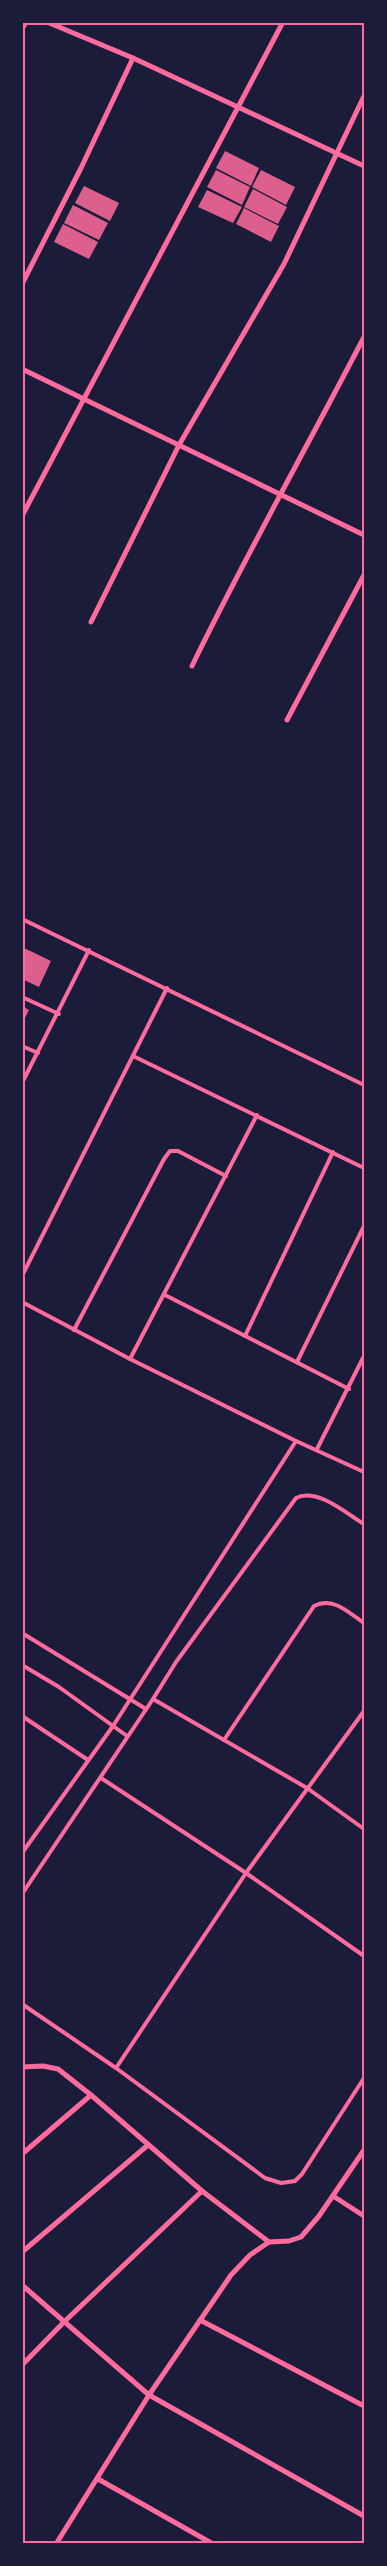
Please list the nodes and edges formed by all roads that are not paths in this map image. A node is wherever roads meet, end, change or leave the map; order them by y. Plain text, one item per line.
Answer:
1 (26, 22) edge
2 (47, 22) edge
3 (283, 22) edge
4 (22, 29) edge
5 (133, 58) junction
6 (364, 96) edge
7 (238, 106) junction
8 (337, 152) junction
9 (364, 166) edge
10 (22, 284) edge
11 (364, 337) edge
12 (22, 369) edge
13 (84, 399) junction
14 (179, 445) junction
15 (282, 496) junction
16 (22, 516) edge
17 (364, 535) edge
18 (364, 575) edge
19 (91, 622) dead end
20 (192, 666) dead end
21 (287, 720) dead end
22 (22, 919) edge
23 (89, 950) junction
24 (167, 988) junction
25 (22, 996) edge
26 (59, 1014) junction
27 (22, 1046) edge
28 (38, 1053) junction
29 (133, 1056) junction
30 (22, 1083) edge
31 (364, 1085) edge
32 (257, 1115) junction
33 (332, 1152) junction
34 (364, 1168) edge
35 (226, 1176) junction
36 (364, 1226) edge
37 (22, 1276) edge
38 (164, 1295) junction
39 (22, 1302) edge
40 (74, 1330) junction
41 (245, 1336) junction
42 (364, 1356) edge
43 (130, 1359) junction
44 (297, 1362) junction
45 (349, 1389) junction
46 (296, 1441) junction
47 (318, 1449) junction
48 (364, 1472) edge
49 (364, 1524) edge
50 (364, 1623) edge
51 (22, 1633) edge
52 (22, 1665) edge
53 (130, 1698) junction
54 (153, 1699) junction
55 (146, 1709) junction
56 (364, 1711) edge
57 (22, 1716) edge
58 (113, 1726) junction
59 (127, 1736) junction
60 (224, 1740) junction
61 (88, 1760) junction
62 (101, 1778) junction
63 (307, 1788) junction
64 (364, 1828) edge
65 (22, 1853) edge
66 (246, 1873) junction
67 (22, 1894) edge
68 (364, 1956) edge
69 (22, 2004) edge
70 (22, 2067) edge
71 (116, 2068) junction
72 (364, 2078) edge
73 (91, 2095) junction
74 (148, 2145) junction
75 (364, 2150) edge
76 (22, 2154) edge
77 (202, 2191) junction
78 (332, 2196) junction
79 (364, 2216) edge
80 (269, 2242) junction
81 (22, 2252) edge
82 (22, 2285) edge
83 (200, 2320) junction
84 (64, 2322) junction
85 (22, 2366) edge
86 (148, 2395) junction
87 (364, 2406) edge
88 (98, 2479) junction
89 (364, 2516) edge
90 (56, 2544) edge
91 (213, 2544) edge

1 - 4 street
2 - 5 street
3 - 7 street
5 - 7 street
5 - 10 street
6 - 8 street
7 - 8 street
7 - 13 street
8 - 9 street
8 - 14 street
11 - 15 street
12 - 13 street
13 - 14 street
13 - 16 street
14 - 15 street
14 - 19 street
15 - 17 street
15 - 20 street
18 - 21 street
22 - 23 lane
23 - 24 lane
23 - 26 lane
24 - 29 lane
24 - 31 lane
25 - 26 lane
26 - 28 lane
27 - 28 lane
28 - 30 lane
29 - 32 lane
29 - 37 lane
32 - 33 lane
32 - 35 lane
33 - 34 lane
33 - 41 lane
35 - 38 lane
35 - 40 lane
36 - 44 lane
38 - 41 lane
38 - 43 lane
39 - 40 lane
40 - 43 lane
41 - 44 lane
42 - 45 lane
43 - 46 lane
44 - 45 lane
45 - 47 lane
46 - 47 lane
46 - 53 lane
47 - 48 lane
49 - 54 lane
50 - 60 lane
51 - 53 lane
52 - 58 lane
53 - 55 lane
53 - 58 lane
54 - 55 lane
54 - 60 lane
55 - 59 lane
56 - 63 lane
57 - 61 lane
58 - 59 lane
58 - 61 lane
59 - 62 lane
60 - 63 lane
61 - 65 lane
62 - 66 lane
62 - 67 lane
63 - 64 lane
63 - 66 lane
66 - 68 lane
66 - 71 lane
69 - 71 lane
70 - 73 street
71 - 72 lane
73 - 74 street
73 - 76 street
74 - 77 street
74 - 81 street
75 - 78 street
77 - 80 street
77 - 84 street
78 - 79 street
78 - 80 street
80 - 83 street
82 - 84 street
83 - 86 street
83 - 87 street
84 - 85 street
84 - 86 street
86 - 88 street
86 - 89 street
88 - 90 street
88 - 91 street

